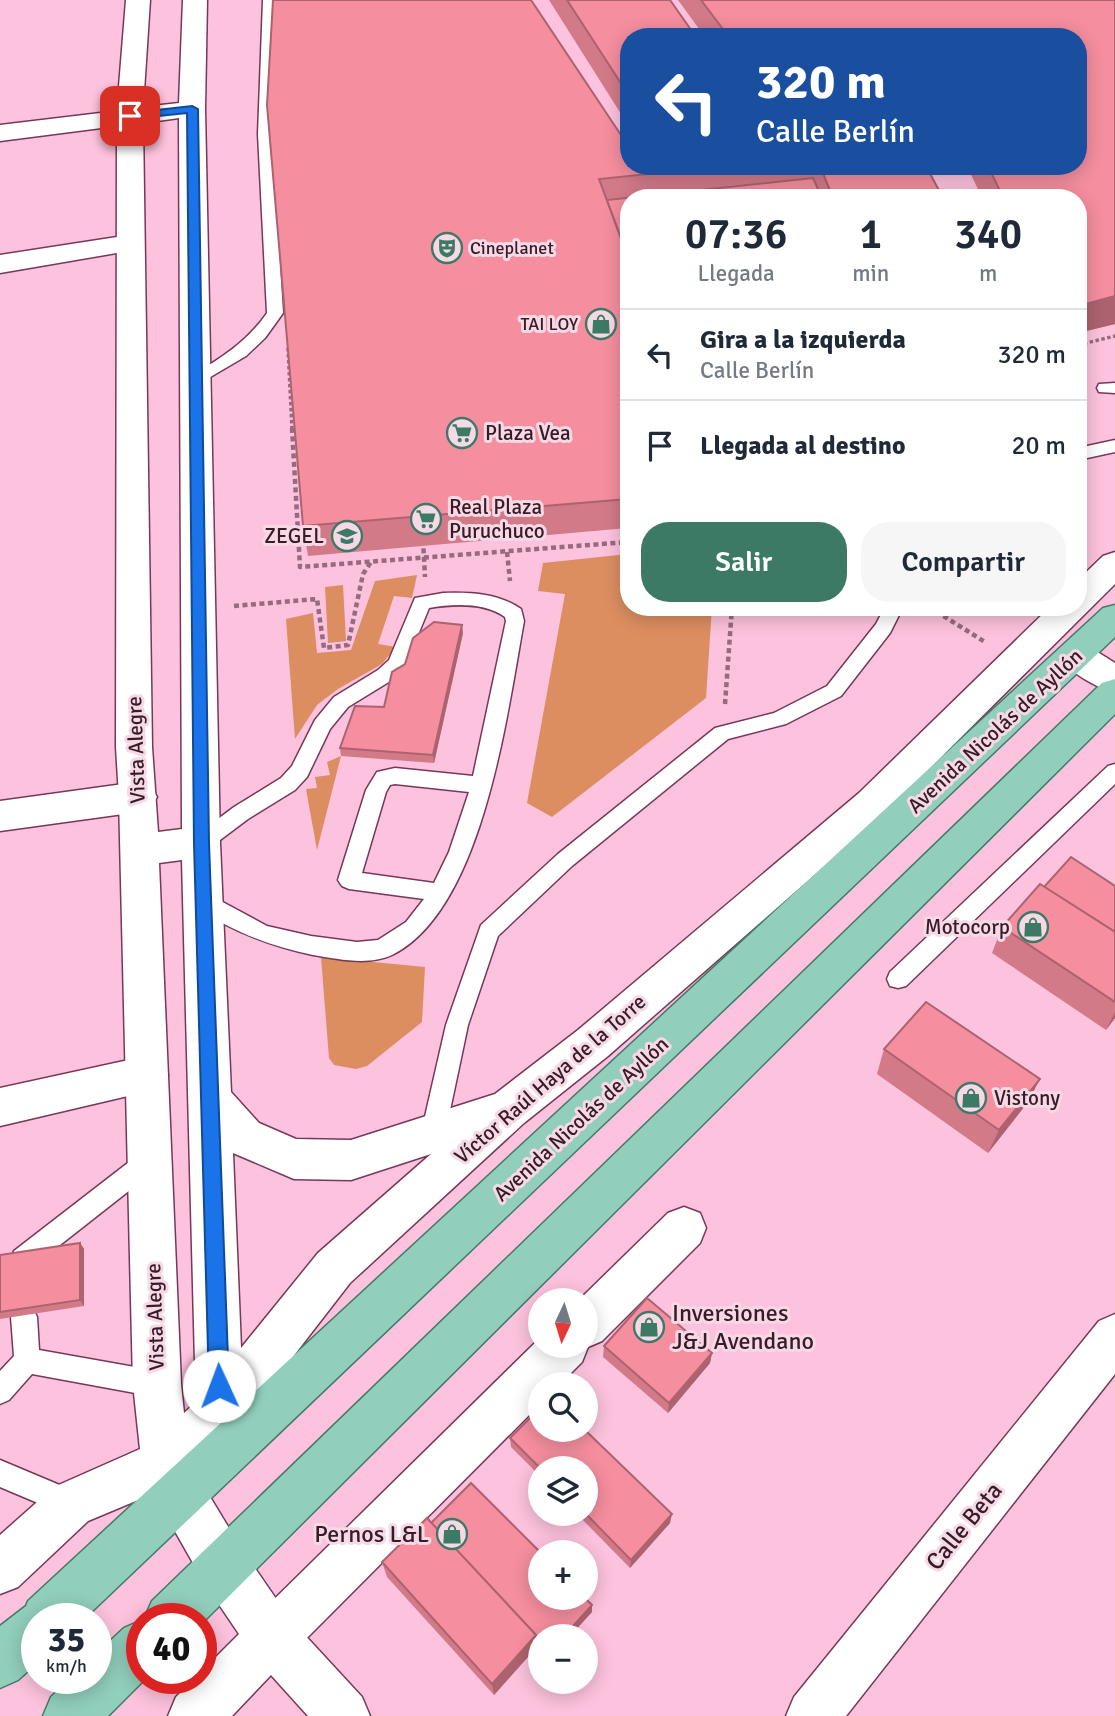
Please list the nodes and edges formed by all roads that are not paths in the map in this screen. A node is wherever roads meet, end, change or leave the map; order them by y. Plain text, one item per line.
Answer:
1 (270, 0) edge
2 (165, 18) edge
3 (192, 109) junction
4 (130, 116) junction
5 (0, 133) edge
6 (130, 243) junction
7 (0, 264) edge
8 (195, 381) junction
9 (1115, 446) edge
10 (1087, 452) edge
11 (1115, 564) edge
12 (889, 616) edge
13 (1062, 616) edge
14 (1104, 616) edge
15 (1076, 655) junction
16 (1115, 680) edge
17 (1115, 692) edge
18 (1115, 772) edge
19 (481, 785) junction
20 (138, 797) junction
21 (0, 816) edge
22 (201, 843) junction
23 (140, 849) junction
24 (441, 892) junction
25 (204, 901) junction
26 (898, 979) dead end
27 (146, 1075) junction
28 (210, 1100) junction
29 (0, 1107) edge
30 (509, 1109) junction
31 (433, 1134) junction
32 (150, 1160) junction
33 (684, 1228) dead end
34 (23, 1259) edge
35 (598, 1313) edge
36 (23, 1317) edge
37 (1115, 1337) edge
38 (553, 1358) edge
39 (27, 1360) junction
40 (157, 1384) junction
41 (0, 1391) edge
42 (220, 1412) junction
43 (0, 1473) edge
44 (174, 1479) junction
45 (71, 1504) junction
46 (223, 1566) junction
47 (0, 1569) edge
48 (61, 1603) edge
49 (186, 1603) edge
50 (272, 1637) junction
51 (21, 1643) edge
52 (0, 1662) edge
53 (126, 1662) edge
54 (70, 1716) edge
55 (195, 1716) edge
56 (343, 1716) edge
57 (813, 1716) edge

1 - 8 lane
2 - 3 street, Vista Alegre
2 - 4 street, Vista Alegre
3 - 4 street
3 - 8 street, Vista Alegre
4 - 5 street
4 - 6 street, Vista Alegre
6 - 7 street
6 - 20 street, Vista Alegre
8 - 22 street, Vista Alegre
9 - 10 lane
11 - 14 street
12 - 31 lane
13 - 30 street, Víctor Raúl Haya de la Torre
14 - 15 main road, Avenida Nicolás de Ayllón
15 - 16 street
15 - 44 main road, Avenida Nicolás de Ayllón
17 - 46 main road
18 - 26 lane
19 - 22 lane
19 - 24 lane
19 - 24 lane
20 - 21 street
20 - 23 street, Vista Alegre
22 - 23 street
22 - 25 street, Vista Alegre
23 - 27 street, Vista Alegre
24 - 25 lane
25 - 28 street, Vista Alegre
27 - 29 street
27 - 32 street, Vista Alegre
28 - 31 street
28 - 42 street, Vista Alegre
30 - 31 street
30 - 42 street, Víctor Raúl Haya de la Torre
32 - 34 lane
32 - 40 street, Vista Alegre
33 - 35 street
36 - 39 lane
37 - 57 street, Calle Beta
38 - 50 street
39 - 40 lane
39 - 41 lane
40 - 44 street, Vista Alegre
42 - 44 street, Víctor Raúl Haya de la Torre
43 - 45 lane
44 - 45 street, Víctor Raúl Haya de la Torre
44 - 46 street, Vista Alegre
44 - 48 main road, Avenida Nicolás de Ayllón
45 - 47 street, Víctor Raúl Haya de la Torre
46 - 49 main road
46 - 50 street, Vista Alegre
50 - 55 street
50 - 56 street, Vista Alegre
51 - 52 main road
53 - 54 main road

